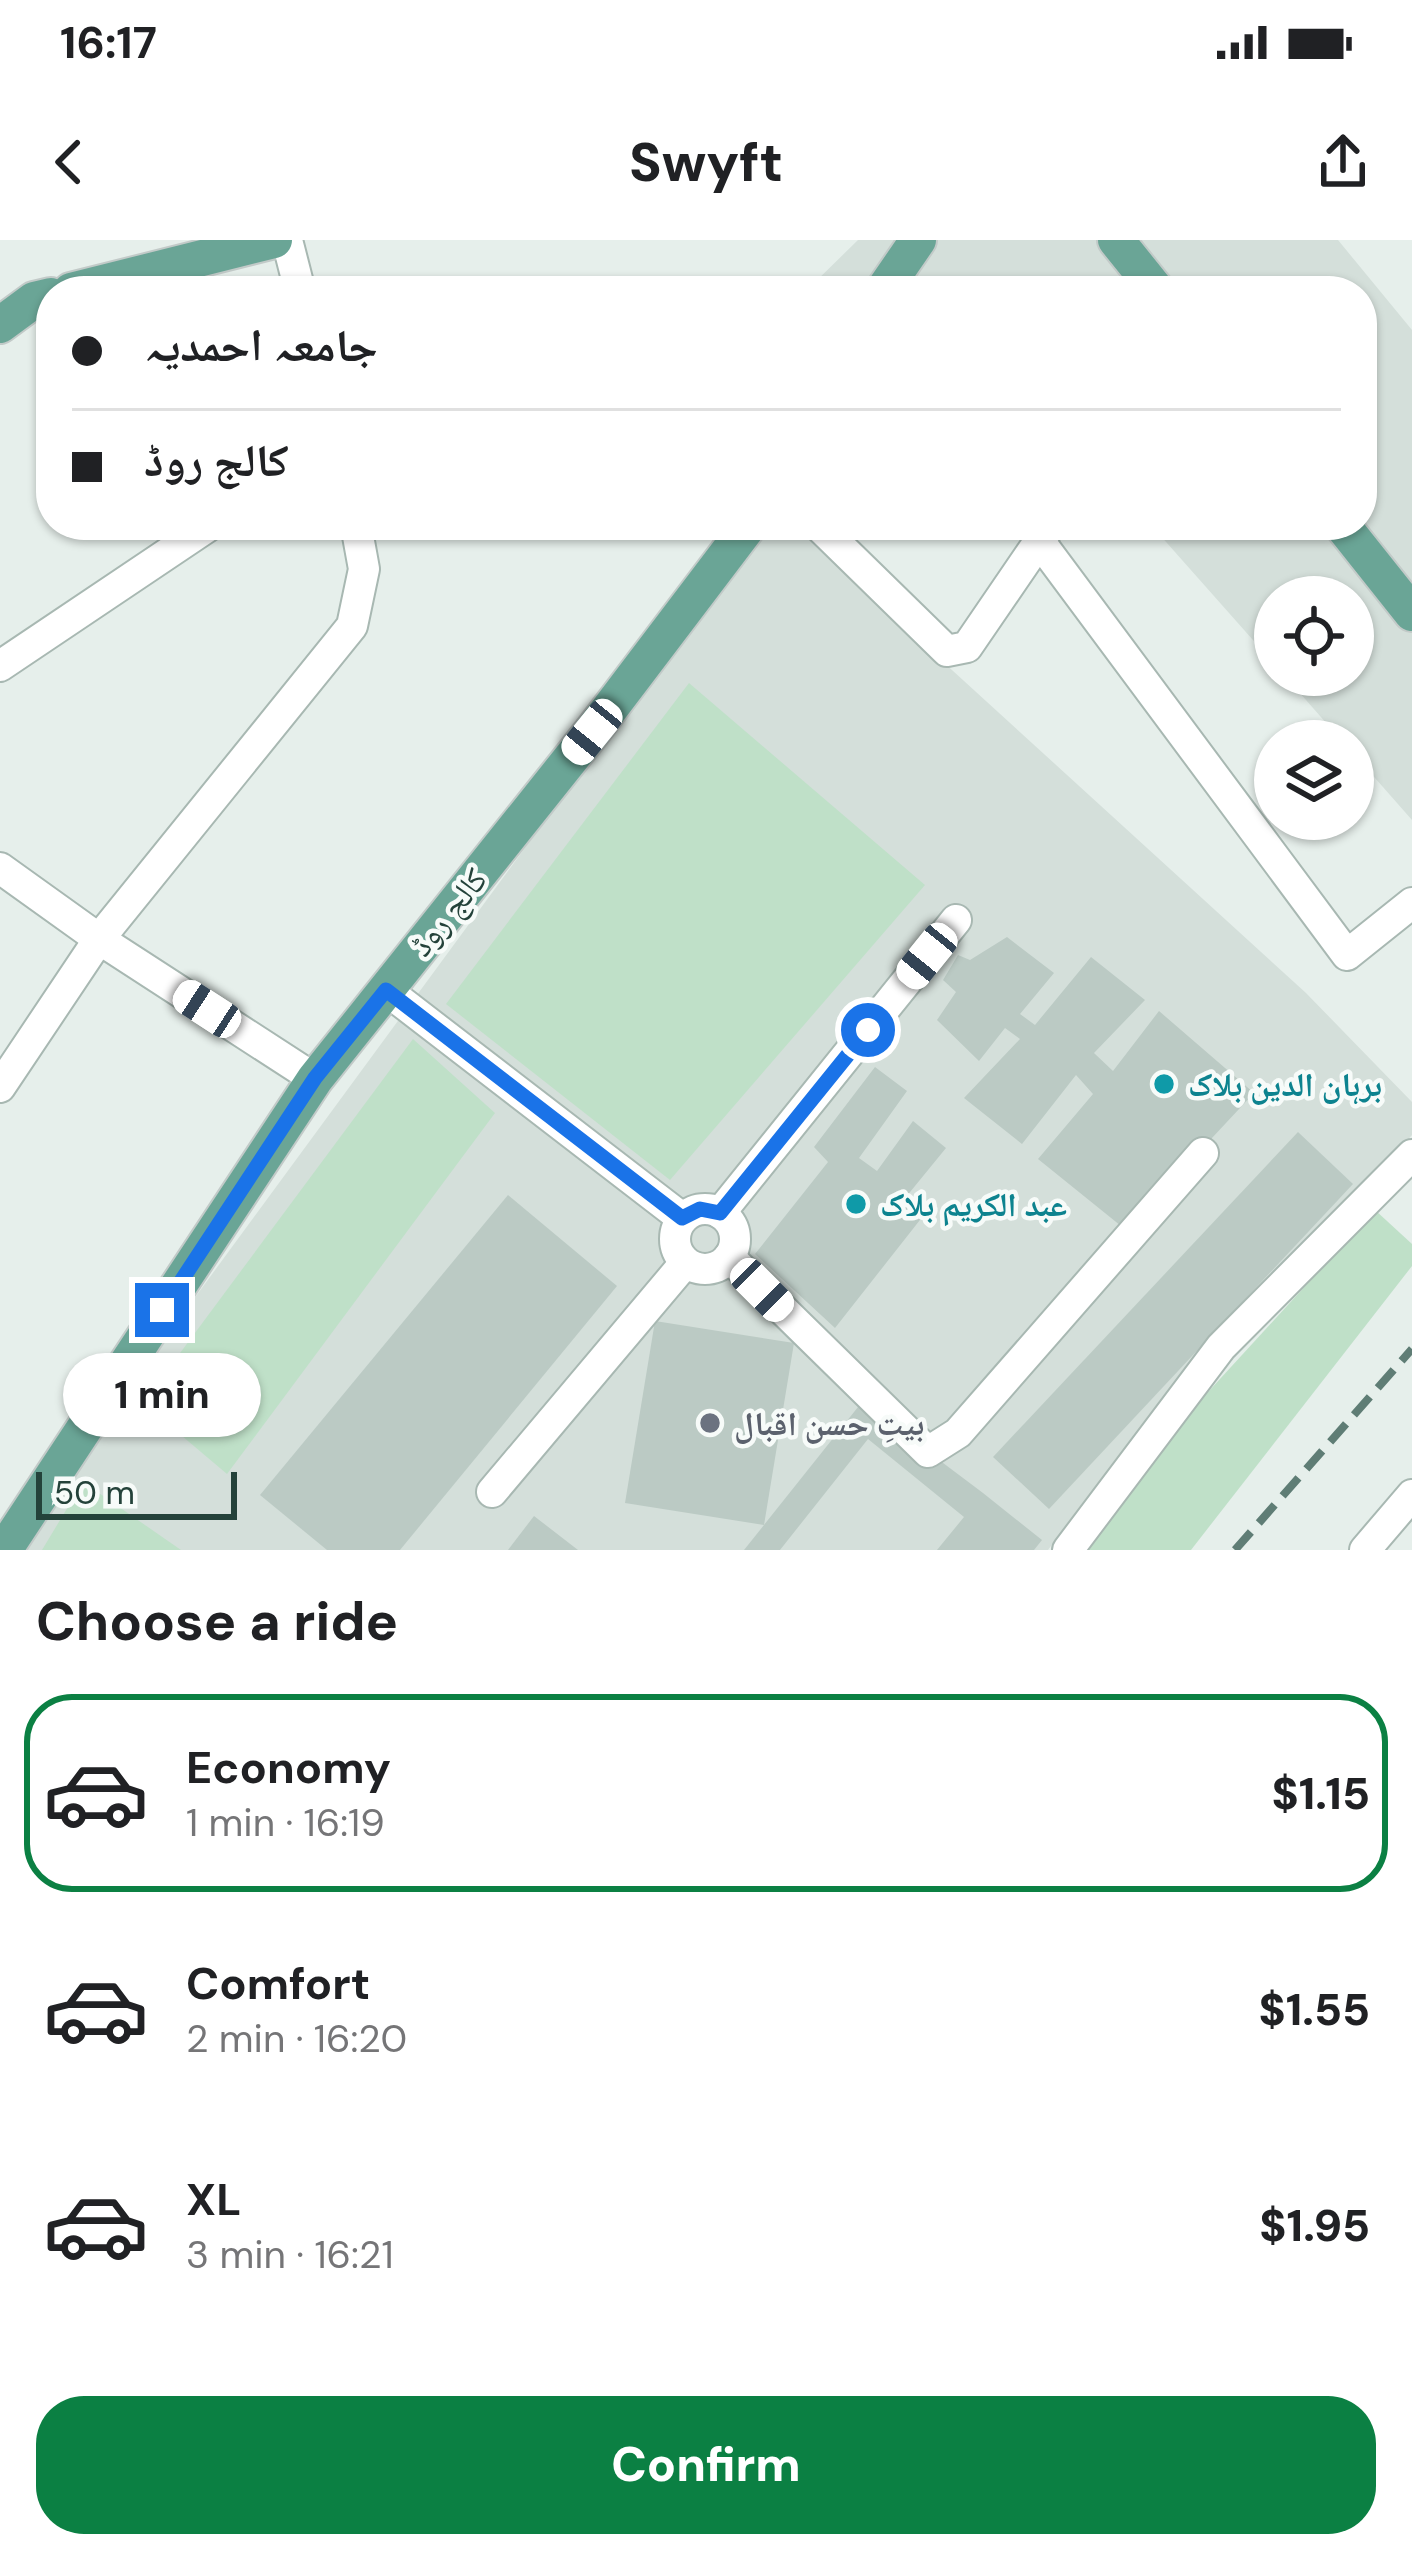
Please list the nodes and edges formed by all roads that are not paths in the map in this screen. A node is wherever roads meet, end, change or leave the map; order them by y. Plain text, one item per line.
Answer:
1 (274, 240) edge
2 (287, 240) edge
3 (918, 240) edge
4 (1116, 240) edge
5 (131, 276) edge
6 (296, 276) edge
7 (894, 276) edge
8 (1144, 276) edge
9 (36, 300) edge
10 (0, 325) edge
11 (188, 540) edge
12 (359, 540) edge
13 (737, 540) edge
14 (833, 540) edge
15 (1040, 540) edge
16 (1050, 540) edge
17 (1354, 540) edge
18 (1412, 614) edge
19 (0, 666) edge
20 (0, 868) edge
21 (1412, 903) edge
22 (956, 920) dead end
23 (99, 939) junction
24 (386, 990) junction
25 (315, 1078) junction
26 (0, 1087) edge
27 (1203, 1154) dead end
28 (1412, 1155) edge
29 (720, 1213) junction
30 (682, 1218) junction
31 (729, 1257) junction
32 (685, 1263) junction
33 (492, 1492) dead end
34 (1412, 1495) edge
35 (4, 1550) edge
36 (1068, 1550) edge
37 (1365, 1550) edge

1 - 5 main road
2 - 6 street
3 - 7 main road
4 - 8 main road
9 - 10 main road
11 - 19 street
12 - 23 street
13 - 24 main road, کالج روڈ
14 - 15 street
16 - 21 street
17 - 18 main road
20 - 23 street
22 - 29 street
23 - 25 street
23 - 26 street
24 - 25 main road, کالج روڈ
24 - 30 street
25 - 35 main road, کالج روڈ
27 - 31 street
28 - 36 street
29 - 30 street
29 - 31 street
30 - 32 street
31 - 32 street
32 - 33 street
34 - 37 street

